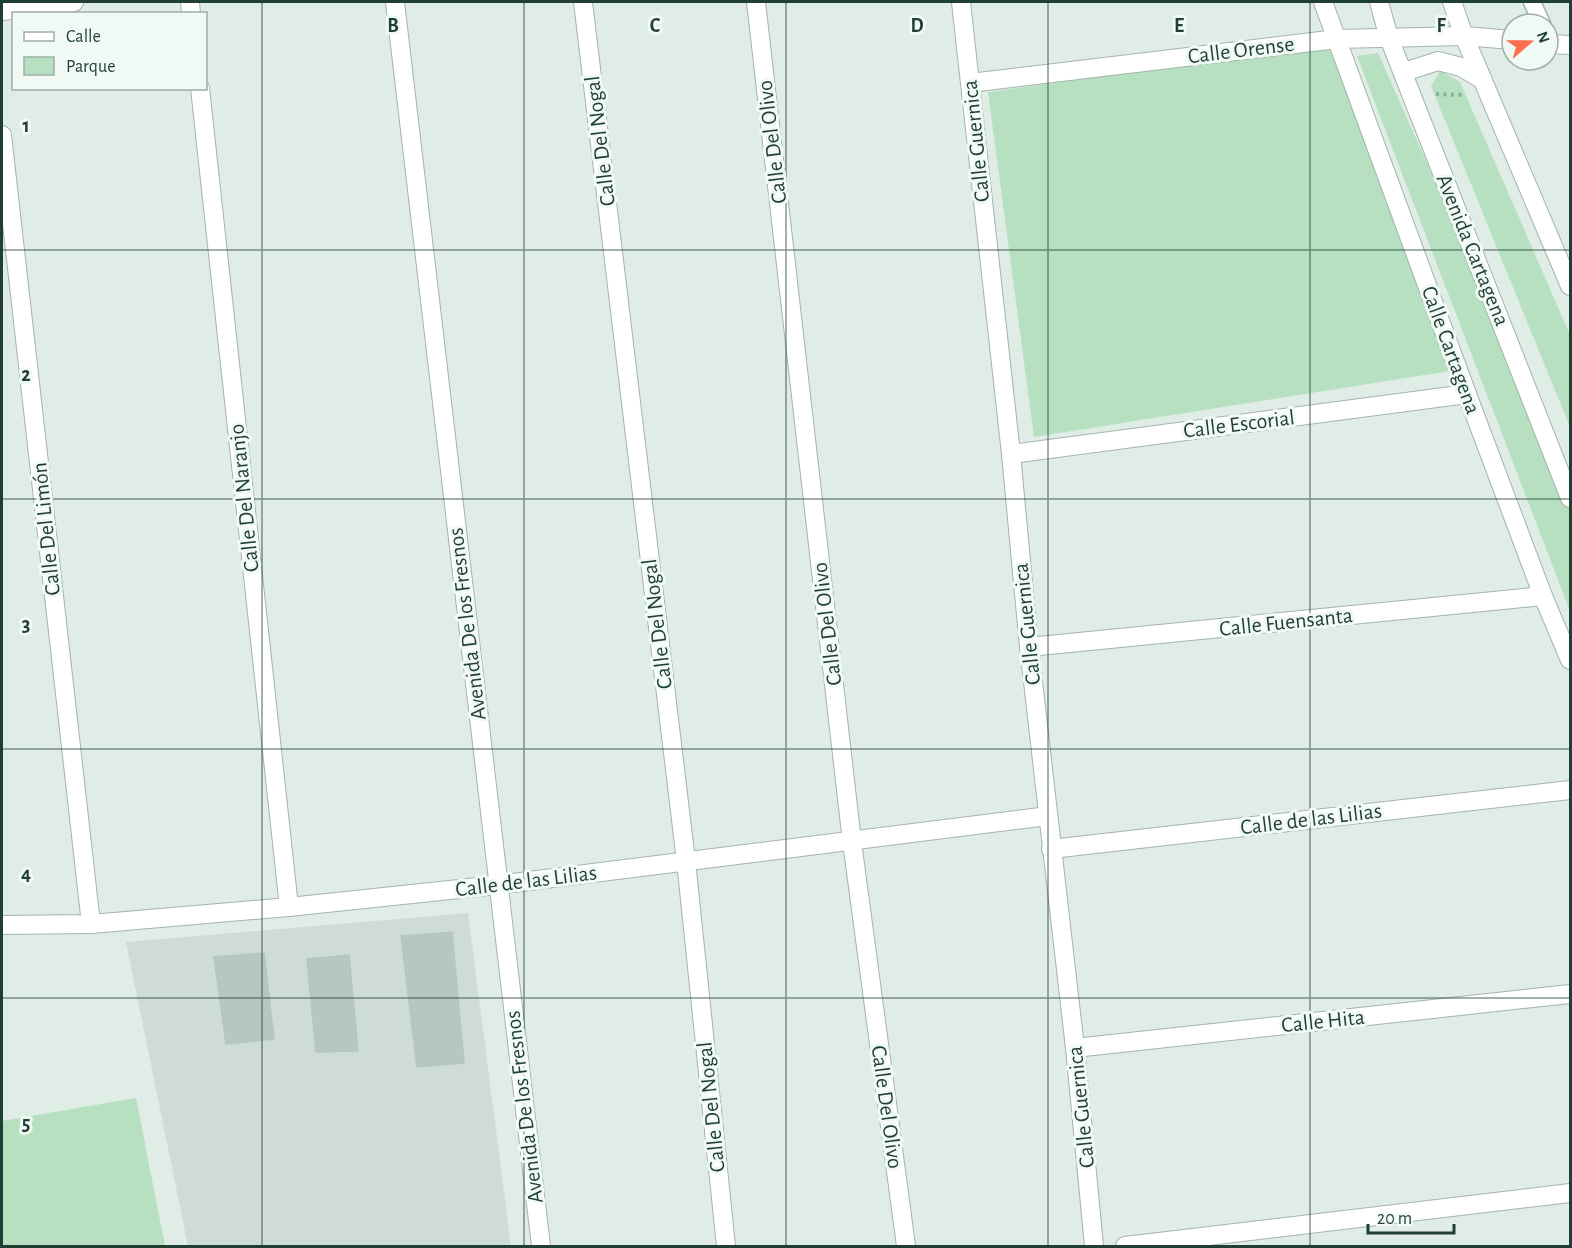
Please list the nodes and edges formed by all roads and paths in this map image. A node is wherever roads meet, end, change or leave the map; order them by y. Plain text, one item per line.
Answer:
1 (74, 2) edge
2 (395, 2) edge
3 (584, 2) edge
4 (756, 2) edge
5 (961, 2) edge
6 (1323, 2) edge
7 (1380, 2) edge
8 (1452, 2) edge
9 (2, 11) edge
10 (1464, 36) junction
11 (1389, 38) junction
12 (1337, 39) junction
13 (1500, 39) edge
14 (1404, 72) junction
15 (1483, 80) junction
16 (970, 83) junction
17 (200, 90) edge
18 (2, 135) edge
19 (1570, 286) edge
20 (1467, 394) junction
21 (1011, 454) junction
22 (1570, 498) edge
23 (1543, 596) junction
24 (1029, 647) junction
25 (1570, 660) edge
26 (1570, 790) edge
27 (1048, 816) junction
28 (852, 842) junction
29 (1051, 849) junction
30 (686, 861) junction
31 (497, 885) junction
32 (289, 907) junction
33 (91, 924) junction
34 (2, 925) edge
35 (1570, 994) edge
36 (1075, 1048) junction
37 (1570, 1193) edge
38 (541, 1246) edge
39 (726, 1246) edge
40 (906, 1246) edge
41 (1094, 1246) edge
42 (1125, 1246) edge

1 - 9 street
2 - 31 street, Avenida De los Fresnos
3 - 30 street, Calle Del Nogal
4 - 28 street, Calle Del Olivo
5 - 16 street, Calle Guernica
6 - 12 street
7 - 11 street, Avenida Cartagena
8 - 10 street
10 - 11 street, Calle Orense
10 - 13 street, Calle Orense
10 - 15 street
11 - 12 street, Calle Orense
11 - 14 street, Avenida Cartagena
12 - 16 street, Calle Orense
12 - 20 street, Calle Cartagena
14 - 15 street
14 - 22 street, Avenida Cartagena
15 - 19 street
16 - 21 street, Calle Guernica
17 - 32 street, Calle Del Naranjo
18 - 33 street, Calle Del Limón
20 - 21 street, Calle Escorial
20 - 23 street, Calle Cartagena
21 - 24 street, Calle Guernica
23 - 24 street, Calle Fuensanta
23 - 25 street, Calle Cartagena
24 - 27 street, Calle Guernica
26 - 29 street, Calle de las Lilias
27 - 28 street, Calle de las Lilias
27 - 29 street, Calle Guernica
28 - 30 street, Calle de las Lilias
28 - 40 street, Calle Del Olivo
29 - 36 street, Calle Guernica
30 - 31 street, Calle de las Lilias
30 - 39 street, Calle Del Nogal
31 - 32 street, Calle de las Lilias
31 - 38 street, Avenida De los Fresnos
32 - 33 street, Calle de las Lilias
33 - 34 street, Calle de las Lilias
35 - 36 street, Calle Hita
36 - 41 street, Calle Guernica
37 - 42 street

